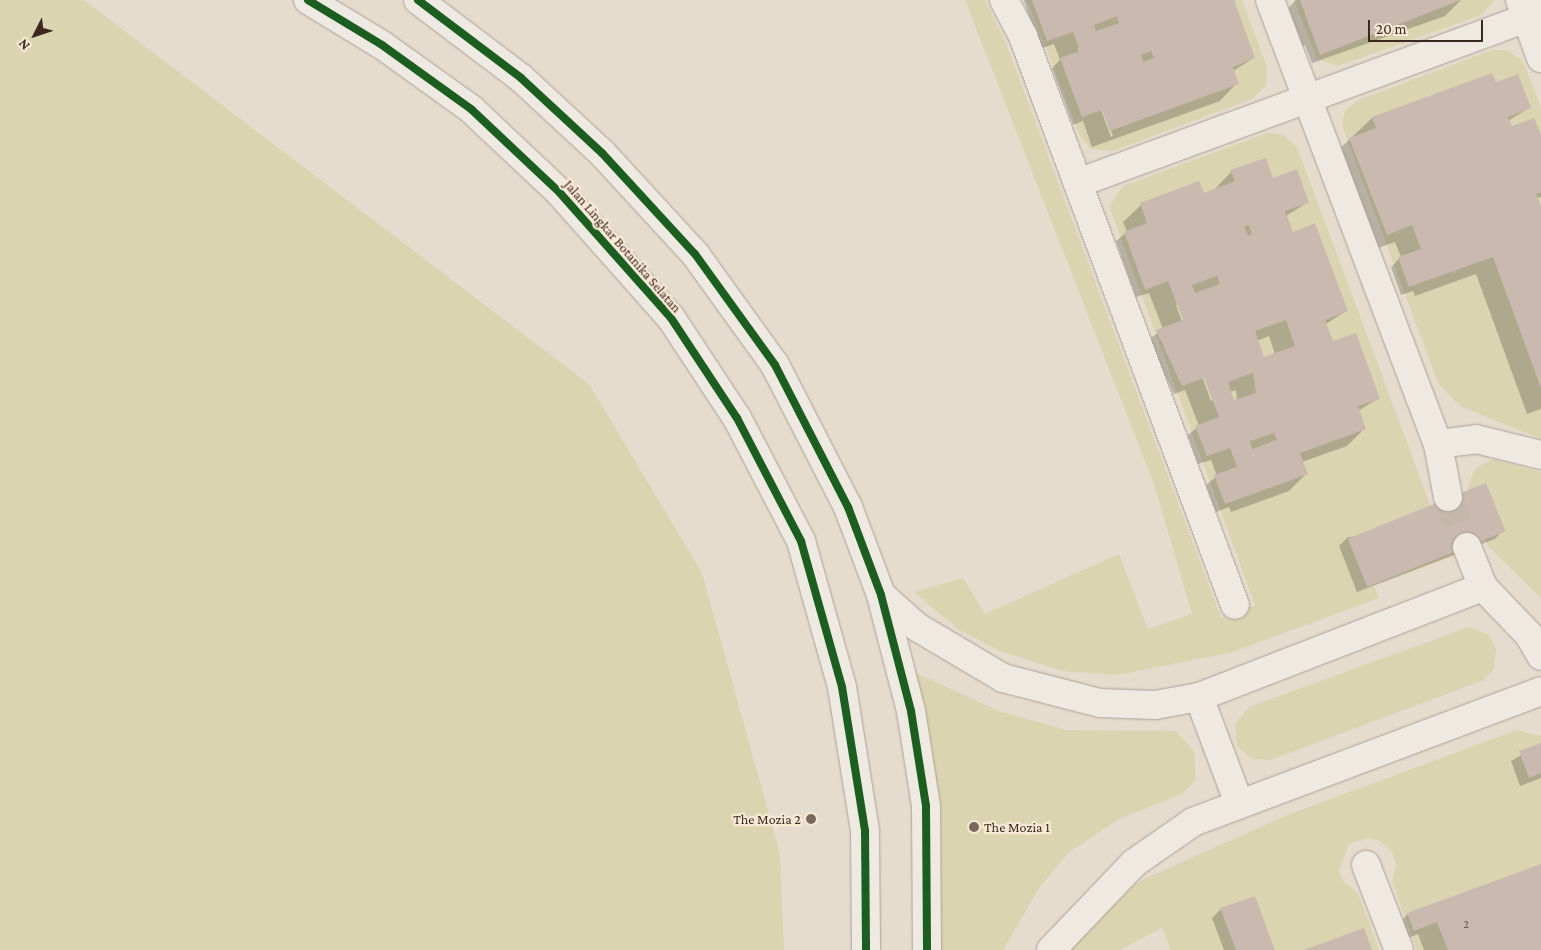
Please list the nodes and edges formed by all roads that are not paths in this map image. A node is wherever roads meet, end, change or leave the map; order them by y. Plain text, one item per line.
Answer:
1 (308, 0) edge
2 (418, 0) edge
3 (1004, 0) edge
4 (1270, 0) edge
5 (1529, 10) edge
6 (1541, 58) edge
7 (1307, 99) junction
8 (1078, 183) junction
9 (1438, 444) junction
10 (1541, 456) edge
11 (1448, 497) tunnel mouth
12 (1467, 546) tunnel mouth
13 (1483, 588) junction
14 (881, 595) junction
15 (1235, 605) dead end
16 (1541, 656) edge
17 (1541, 691) edge
18 (1199, 697) junction
19 (1238, 801) junction
20 (1366, 865) dead end
21 (866, 950) edge
22 (927, 950) edge
23 (1051, 950) edge
24 (1398, 950) edge

1 - 21 street, Jalan Lingkar Botanika Selatan
2 - 14 street
3 - 8 street
4 - 7 street
5 - 6 street
5 - 7 street
7 - 8 street
7 - 9 street
8 - 15 street
9 - 10 street
9 - 11 street
12 - 13 street
13 - 16 street
13 - 18 street
14 - 18 street
14 - 22 street
17 - 19 street
18 - 19 street
19 - 23 street
20 - 24 street

